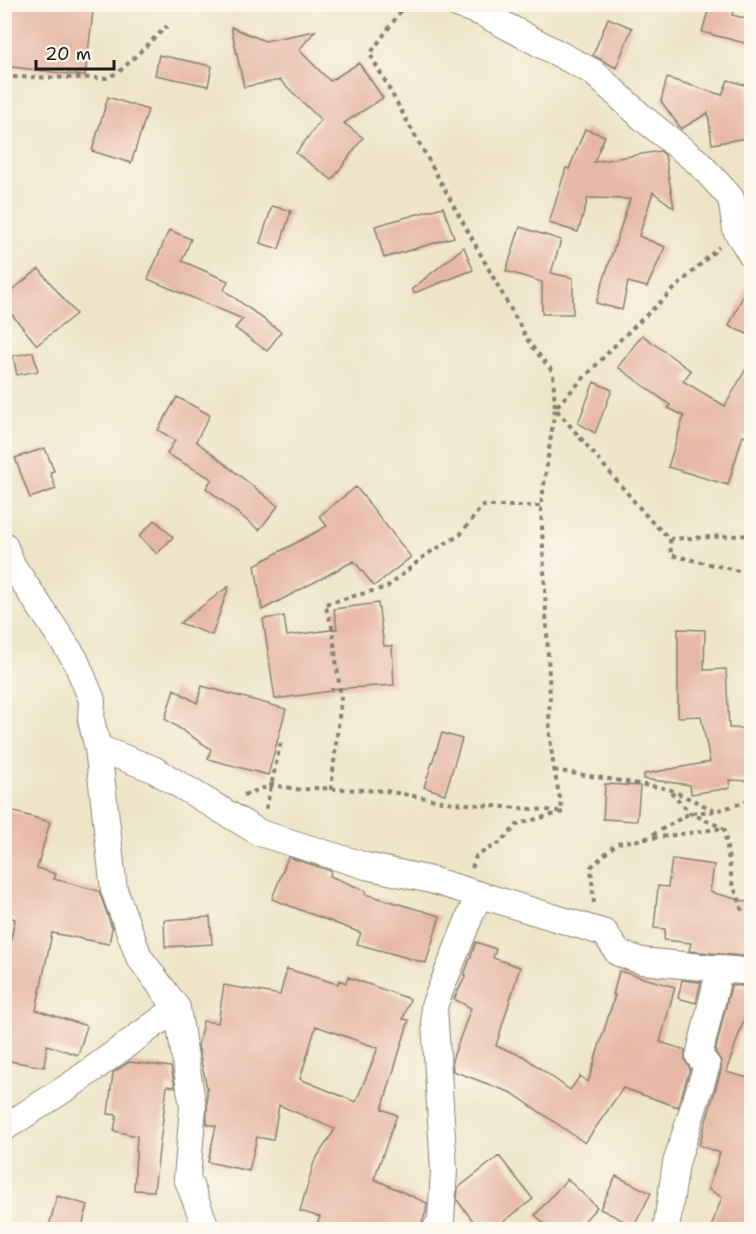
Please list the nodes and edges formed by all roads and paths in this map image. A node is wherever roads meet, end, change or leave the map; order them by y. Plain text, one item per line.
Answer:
1 (406, 4) edge
2 (457, 4) edge
3 (167, 26) dead end
4 (4, 77) edge
5 (736, 230) junction
6 (752, 256) edge
7 (555, 408) junction
8 (541, 506) junction
9 (752, 535) edge
10 (670, 539) junction
11 (4, 545) edge
12 (752, 574) edge
13 (281, 741) dead end
14 (98, 748) junction
15 (554, 770) junction
16 (272, 785) junction
17 (669, 789) junction
18 (331, 790) junction
19 (752, 800) edge
20 (212, 806) junction
21 (716, 811) junction
22 (563, 812) junction
23 (690, 813) junction
24 (724, 828) junction
25 (260, 833) junction
26 (641, 841) junction
27 (470, 894) junction
28 (596, 907) dead end
29 (742, 911) dead end
30 (720, 968) junction
31 (752, 972) edge
32 (177, 1008) junction
33 (4, 1128) edge
34 (207, 1230) edge
35 (435, 1230) edge
36 (666, 1230) edge

1 - 7 path
2 - 5 street
3 - 4 path
5 - 6 street
5 - 7 path
7 - 8 path
7 - 10 path
8 - 15 path
8 - 18 path
9 - 10 path
10 - 12 path
11 - 14 street
13 - 16 path
14 - 20 street
14 - 32 street
15 - 17 path
15 - 22 path
16 - 18 path
16 - 20 path
16 - 25 path
17 - 21 path
17 - 23 path
18 - 22 path
19 - 21 path
20 - 25 street
21 - 23 path
22 - 27 path
23 - 24 path
23 - 26 path
24 - 26 path
24 - 29 path
25 - 27 street
26 - 28 path
27 - 30 street
27 - 35 street
30 - 31 street
30 - 36 street
32 - 33 street
32 - 34 street

